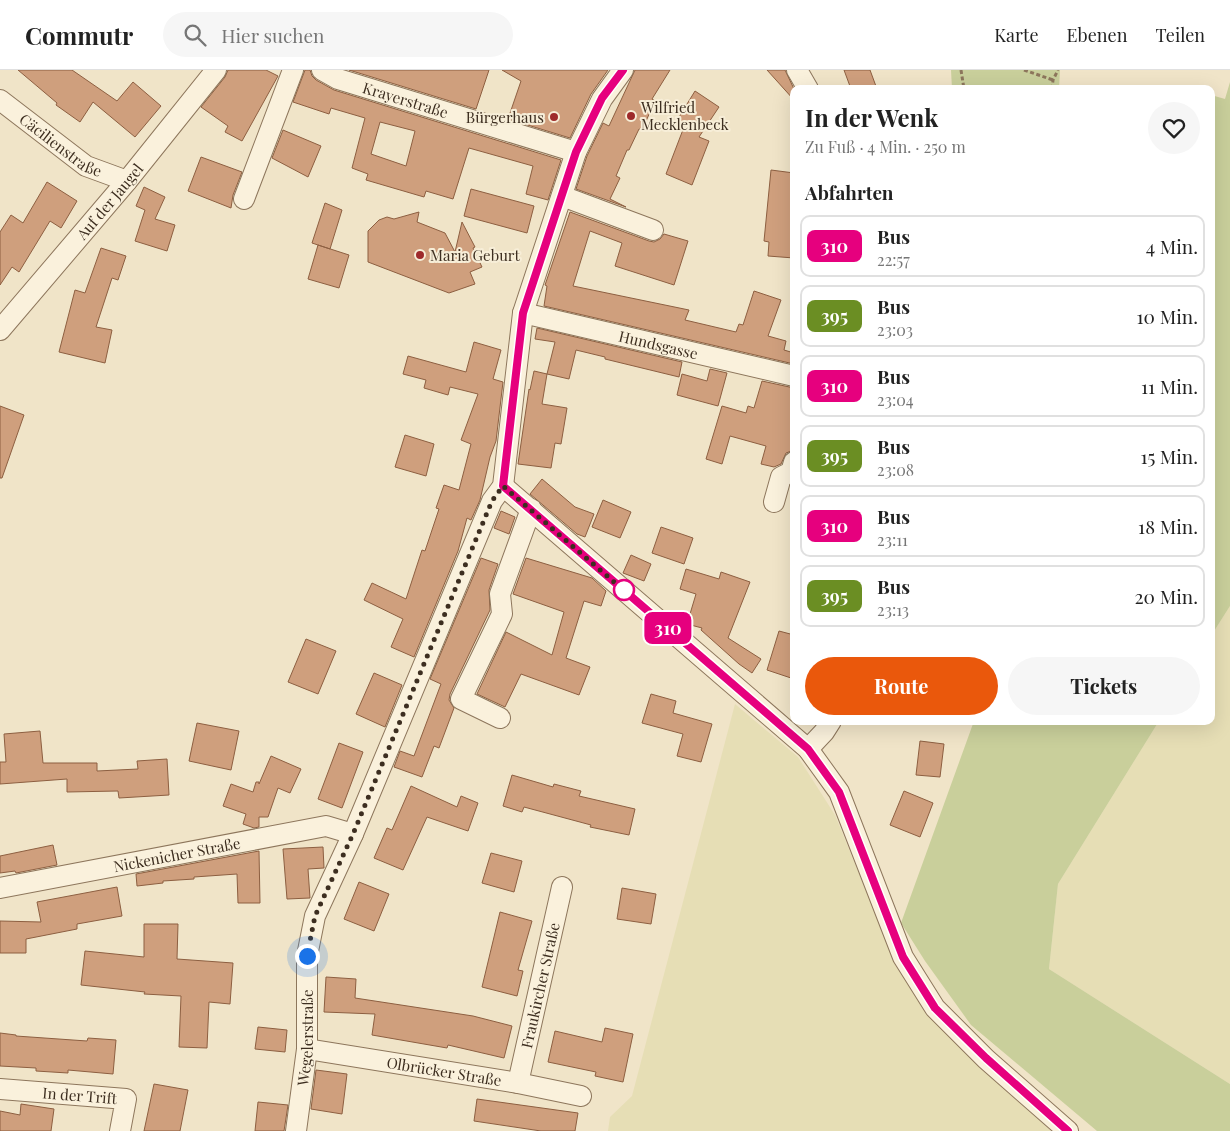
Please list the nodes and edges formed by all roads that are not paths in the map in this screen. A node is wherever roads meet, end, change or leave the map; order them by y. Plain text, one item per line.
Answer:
1 (216, 70) edge
2 (293, 70) edge
3 (322, 70) edge
4 (623, 70) edge
5 (797, 70) edge
6 (806, 85) edge
7 (0, 100) edge
8 (576, 152) junction
9 (127, 181) junction
10 (562, 196) junction
11 (244, 199) dead end
12 (653, 230) dead end
13 (523, 313) junction
14 (0, 330) edge
15 (790, 375) edge
16 (790, 473) edge
17 (503, 486) junction
18 (774, 502) dead end
19 (531, 509) junction
20 (500, 718) dead end
21 (828, 725) edge
22 (808, 749) junction
23 (353, 834) junction
24 (562, 887) dead end
25 (0, 888) edge
26 (307, 1049) junction
27 (518, 1083) junction
28 (0, 1089) edge
29 (581, 1096) dead end
30 (120, 1131) edge
31 (296, 1131) edge
32 (1068, 1131) edge

1 - 9 street, Auf der Jaugel
2 - 11 street
3 - 8 street, Krayerstraße
4 - 8 street
5 - 6 street
7 - 9 street, Cäcilienstraße
8 - 10 street
9 - 14 street, Auf der Jaugel
10 - 12 street
10 - 13 street
13 - 15 street, Hundsgasse
13 - 17 street
16 - 18 street
17 - 19 street
17 - 23 street, Wegelerstraße
19 - 20 street
19 - 22 street
21 - 22 street
22 - 32 street
23 - 25 street, Nickenicher Straße
23 - 26 street, Wegelerstraße
24 - 27 street, Fraukircher Straße
26 - 27 street, Olbrücker Straße
26 - 31 street, Wegelerstraße
27 - 29 street, Olbrücker Straße
28 - 30 street, In der Trift

